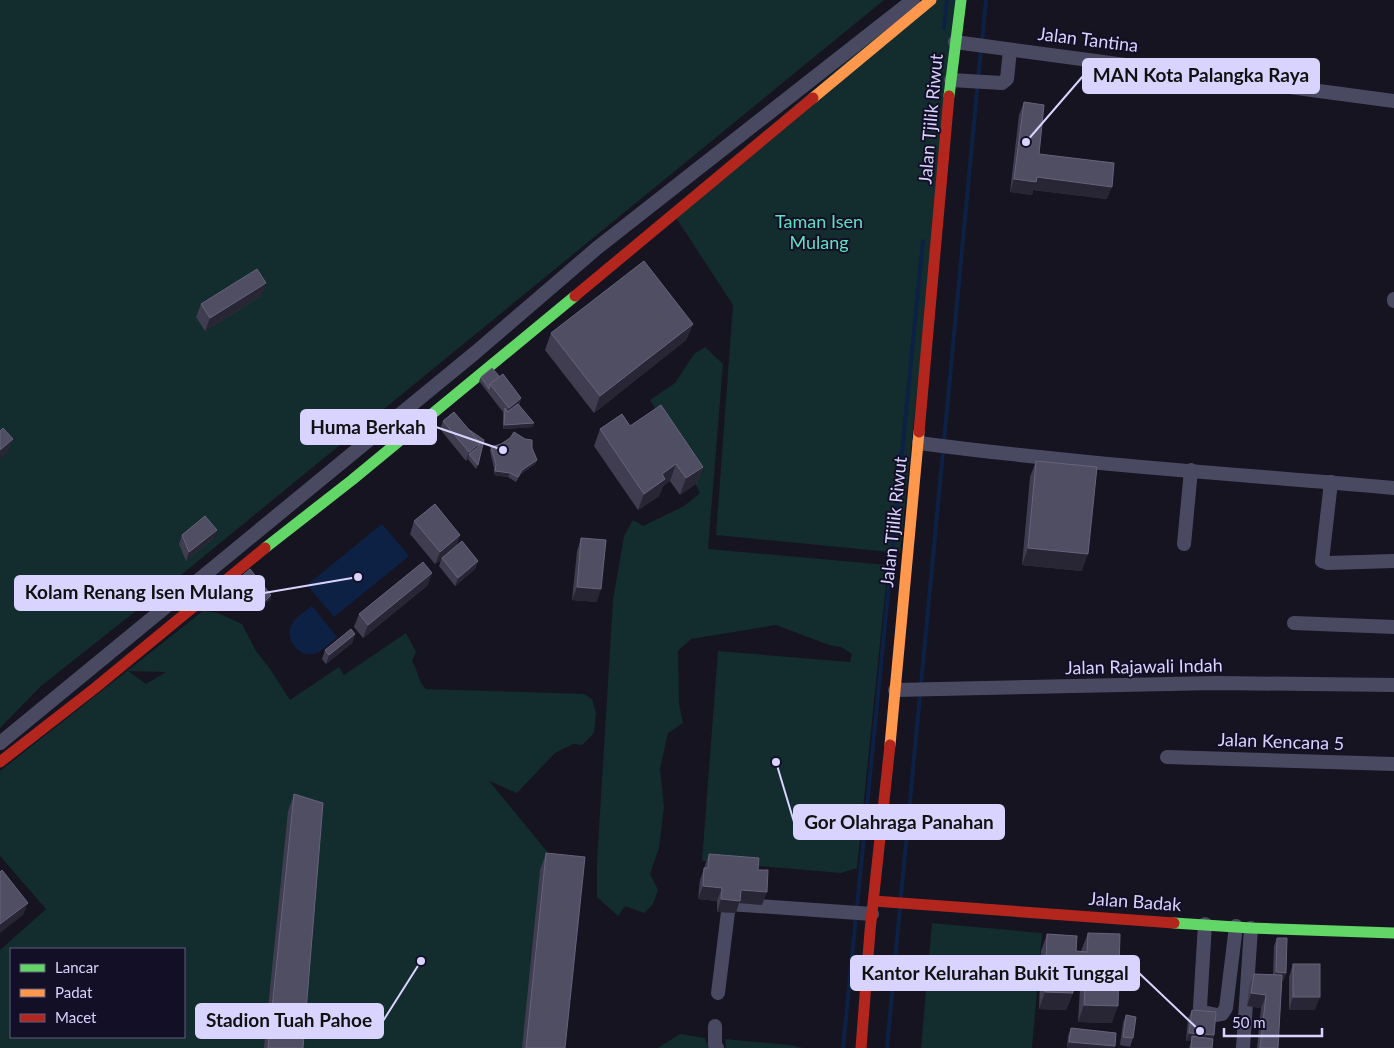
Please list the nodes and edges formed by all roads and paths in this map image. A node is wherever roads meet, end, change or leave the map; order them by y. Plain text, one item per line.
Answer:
1 (913, 0) edge
2 (931, 0) edge
3 (961, 0) edge
4 (955, 42) junction
5 (1010, 50) junction
6 (951, 80) junction
7 (1394, 101) edge
8 (919, 443) junction
9 (1191, 470) junction
10 (1331, 482) junction
11 (1394, 488) edge
12 (1184, 544) dead end
13 (1394, 561) edge
14 (1294, 623) dead end
15 (1394, 627) edge
16 (1394, 685) edge
17 (895, 690) junction
18 (0, 743) edge
19 (1167, 757) dead end
20 (0, 762) edge
21 (1394, 764) edge
22 (873, 908) junction
23 (1205, 924) junction
24 (1236, 926) junction
25 (1251, 928) junction
26 (1394, 933) edge
27 (718, 993) dead end
28 (715, 1026) dead end
29 (717, 1048) edge
30 (861, 1048) edge
31 (1244, 1048) edge

1 - 18 street
2 - 20 main road
3 - 4 main road, Jalan Tjilik Riwut
4 - 5 street, Jalan Tantina
4 - 6 main road, Jalan Tjilik Riwut
5 - 6 street
5 - 7 street, Jalan Tantina
6 - 8 main road, Jalan Tjilik Riwut
8 - 9 street
8 - 17 main road, Jalan Tjilik Riwut
9 - 10 street
9 - 12 street
10 - 11 street
10 - 13 street
14 - 15 street
16 - 17 street, Jalan Rajawali Indah
17 - 22 main road, Jalan Tjilik Riwut
19 - 21 street, Jalan Kencana 5
22 - 23 main road, Jalan Badak
22 - 27 street
22 - 30 main road, Jalan Tjilik Riwut
23 - 24 main road, Jalan Badak
23 - 24 street
24 - 25 main road, Jalan Badak
25 - 26 main road, Jalan Badak
25 - 31 street
28 - 29 street

